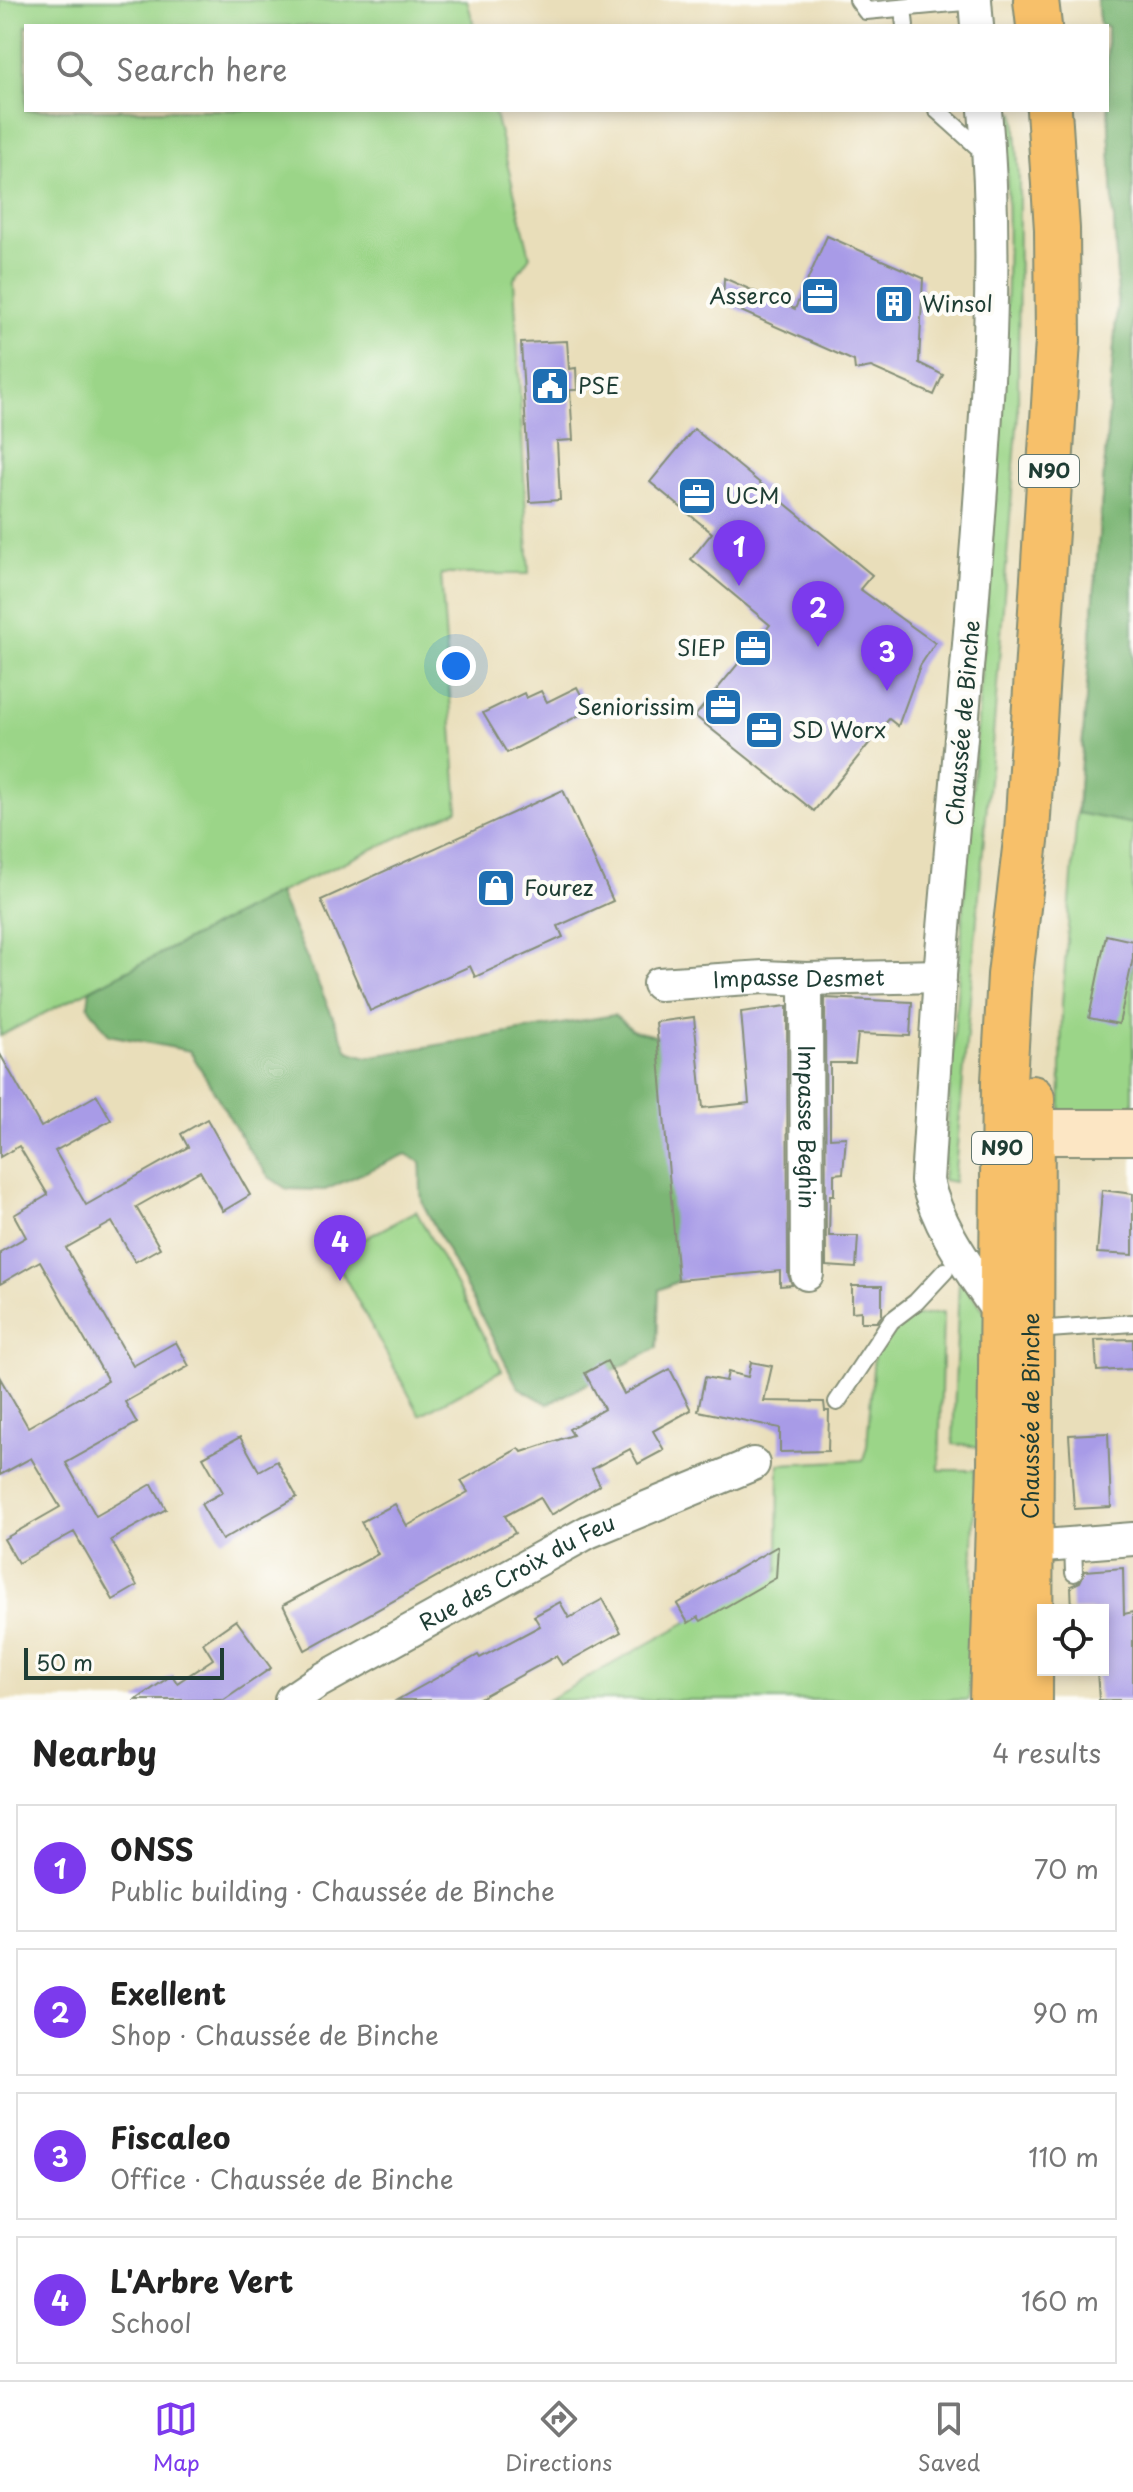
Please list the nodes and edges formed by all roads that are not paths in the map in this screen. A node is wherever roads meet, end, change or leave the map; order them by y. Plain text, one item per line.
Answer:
1 (858, 0) edge
2 (1036, 0) edge
3 (903, 8) junction
4 (976, 9) edge
5 (905, 24) edge
6 (1039, 24) edge
7 (939, 112) edge
8 (985, 112) edge
9 (1049, 112) edge
10 (990, 158) junction
11 (1027, 832) junction
12 (1010, 975) junction
13 (940, 976) junction
14 (806, 979) junction
15 (659, 984) dead end
16 (1033, 1132) junction
17 (1133, 1132) edge
18 (945, 1271) dead end
19 (807, 1274) dead end
20 (1017, 1323) junction
21 (1133, 1323) edge
22 (837, 1402) dead end
23 (753, 1464) dead end
24 (1133, 1539) edge
25 (1060, 1555) junction
26 (1048, 1604) edge
27 (1037, 1650) edge
28 (291, 1700) edge
29 (992, 1700) edge
30 (1030, 1700) edge

1 - 3 lane
2 - 6 main road
3 - 4 lane
3 - 5 lane
7 - 10 lane
8 - 10 street, Chaussée de Binche
9 - 11 main road, Chaussée de Binche / N90
10 - 13 street, Chaussée de Binche
11 - 12 main road, Chaussée de Binche / N90
11 - 16 main road, Chaussée de Binche / N90
12 - 16 street, Chaussée de Binche
12 - 20 main road, Chaussée de Binche / N90
13 - 14 street, Impasse Desmet
13 - 20 street, Chaussée de Binche
14 - 15 street, Impasse Desmet
14 - 19 street, Impasse Beghin
16 - 17 street
16 - 20 main road, Chaussée de Binche / N90
18 - 22 lane
20 - 21 lane
20 - 25 main road, Chaussée de Binche / N90
20 - 29 main road, Chaussée de Binche / N90
23 - 28 street, Rue des Croix du Feu
24 - 25 street
25 - 26 main road, Chaussée de Binche / N90
27 - 30 main road, Chaussée de Binche / N90

